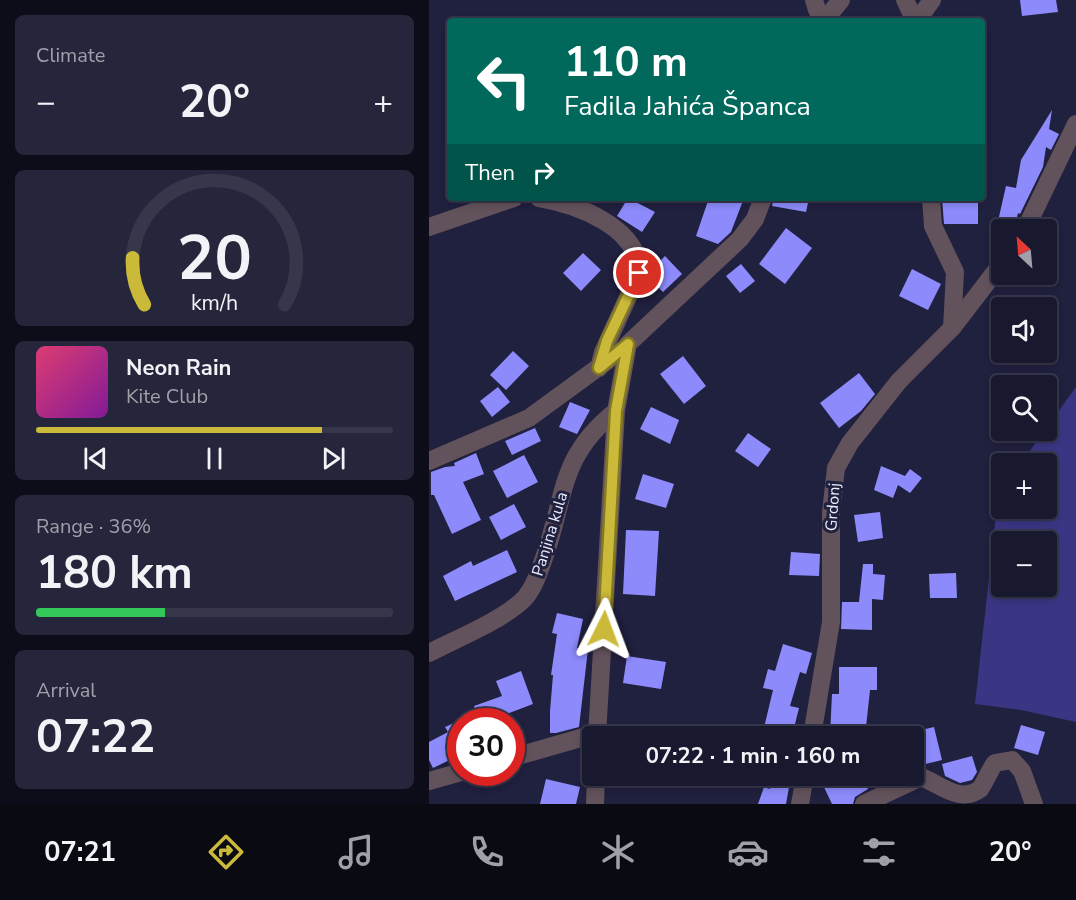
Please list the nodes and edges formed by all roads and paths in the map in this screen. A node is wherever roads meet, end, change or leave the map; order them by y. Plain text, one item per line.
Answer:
1 (814, 0) edge
2 (841, 0) edge
3 (905, 0) edge
4 (932, 0) edge
5 (823, 18) edge
6 (826, 18) edge
7 (914, 18) edge
8 (918, 18) edge
9 (1076, 124) edge
10 (505, 201) edge
11 (561, 201) edge
12 (762, 201) edge
13 (931, 201) edge
14 (1030, 219) edge
15 (429, 227) edge
16 (991, 277) edge
17 (952, 328) junction
18 (628, 344) junction
19 (599, 368) junction
20 (616, 411) junction
21 (429, 461) edge
22 (429, 653) edge
23 (598, 726) edge
24 (814, 726) edge
25 (582, 739) edge
26 (525, 754) edge
27 (447, 776) edge
28 (429, 781) edge
29 (595, 786) edge
30 (803, 786) edge
31 (595, 804) edge
32 (800, 804) edge
33 (864, 804) edge
34 (1034, 804) edge

1 - 5 street
2 - 6 street
3 - 7 street
4 - 8 street
9 - 14 street
10 - 15 street
11 - 19 street
12 - 18 street
13 - 17 street
16 - 17 street, Grdonj
17 - 24 street, Grdonj
18 - 19 street
18 - 20 street
19 - 21 street
20 - 22 street, Panjina kula
20 - 23 street
25 - 26 street
27 - 28 street
29 - 31 street
30 - 32 street
33 - 34 street

